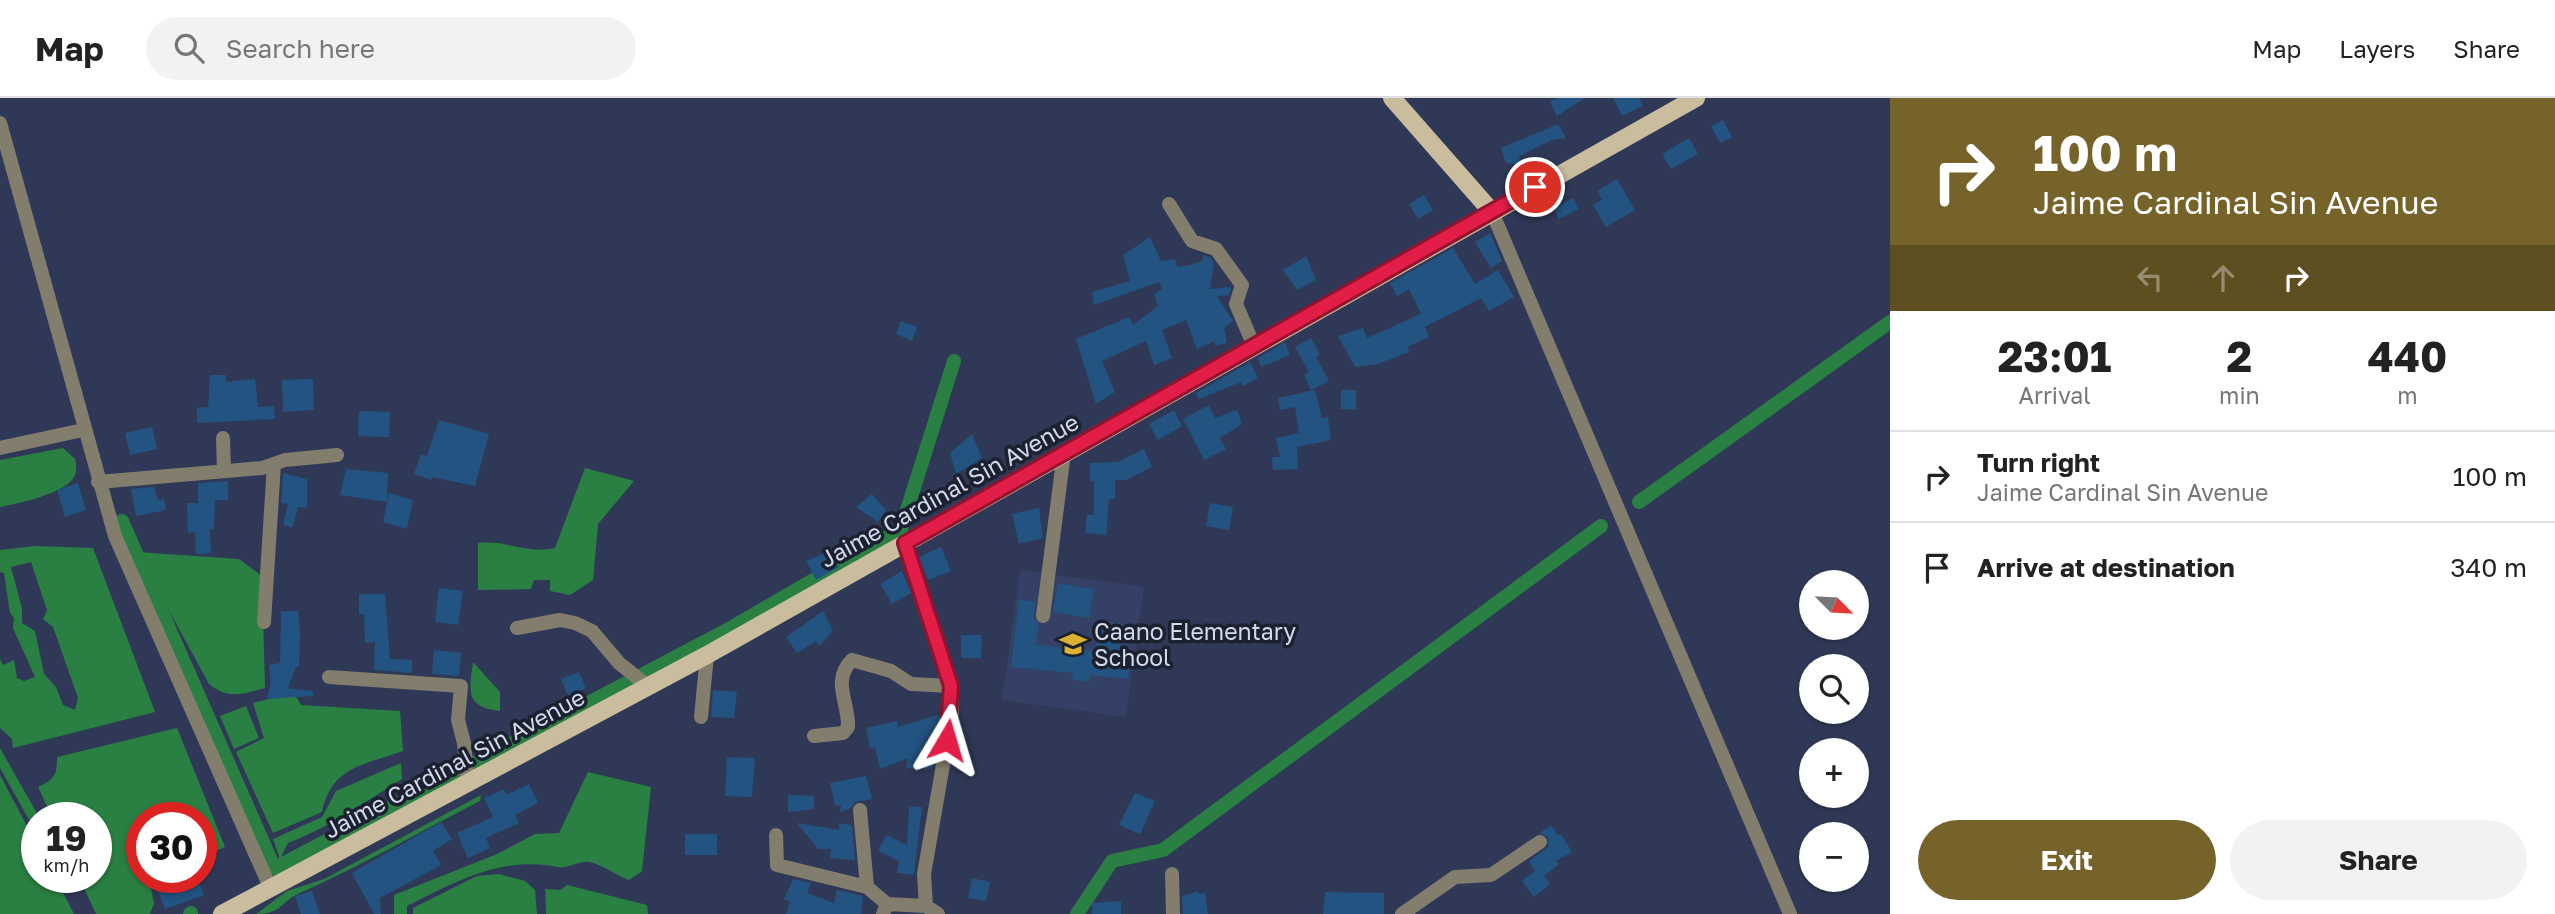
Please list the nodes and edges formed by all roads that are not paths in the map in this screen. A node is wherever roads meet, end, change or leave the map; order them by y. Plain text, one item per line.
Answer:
1 (1392, 98) edge
2 (1696, 98) edge
3 (0, 123) edge
4 (1169, 205) dead end
5 (1492, 212) junction
6 (1254, 346) junction
7 (83, 430) junction
8 (223, 438) dead end
9 (0, 448) edge
10 (1064, 453) junction
11 (337, 455) dead end
12 (274, 464) junction
13 (224, 470) junction
14 (97, 482) junction
15 (905, 543) junction
16 (1043, 616) dead end
17 (264, 622) dead end
18 (517, 628) dead end
19 (707, 655) junction
20 (329, 677) dead end
21 (951, 686) junction
22 (649, 687) junction
23 (701, 717) dead end
24 (814, 736) dead end
25 (468, 782) junction
26 (860, 810) dead end
27 (776, 835) dead end
28 (1540, 842) dead end
29 (1172, 874) dead end
30 (270, 887) junction
31 (867, 887) junction
32 (885, 909) edge
33 (932, 910) edge
34 (222, 914) edge
35 (1173, 914) edge
36 (1402, 914) edge
37 (1790, 914) edge

1 - 5 main road
2 - 5 main road, Jaime Cardinal Sin Avenue
3 - 7 street
4 - 6 street
5 - 6 main road, Jaime Cardinal Sin Avenue
5 - 37 street
6 - 10 main road, Jaime Cardinal Sin Avenue
7 - 9 street
7 - 14 street
8 - 13 street
10 - 15 main road, Jaime Cardinal Sin Avenue
10 - 16 street
11 - 12 street
12 - 13 street
12 - 17 street
13 - 14 street
14 - 30 street
15 - 19 main road, Jaime Cardinal Sin Avenue
15 - 21 street
18 - 22 street
19 - 22 main road, Jaime Cardinal Sin Avenue
19 - 23 street
20 - 25 street
21 - 24 street
21 - 33 street
22 - 25 main road, Jaime Cardinal Sin Avenue
25 - 30 main road, Jaime Cardinal Sin Avenue
26 - 31 street
27 - 31 street
28 - 36 street
29 - 35 street
30 - 34 main road, Jaime Cardinal Sin Avenue
31 - 32 street
32 - 33 street

